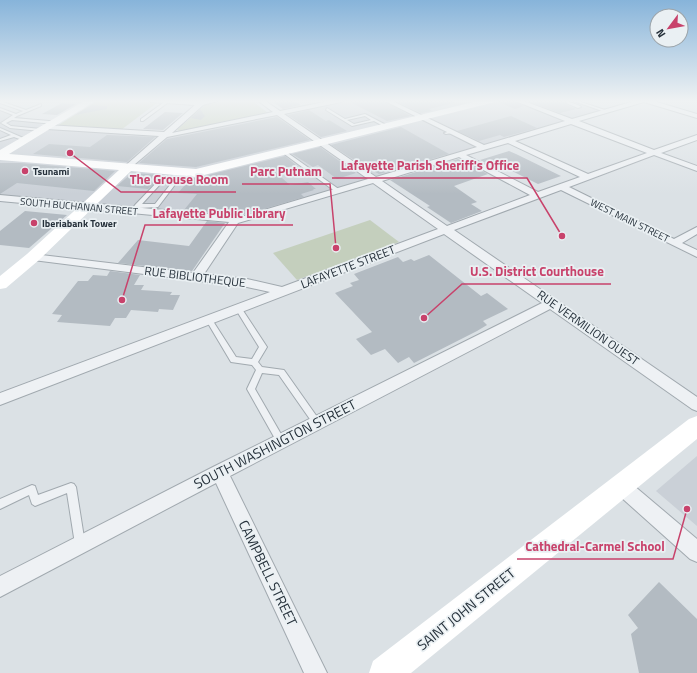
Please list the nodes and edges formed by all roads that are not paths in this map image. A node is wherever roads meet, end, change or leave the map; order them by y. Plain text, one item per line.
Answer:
1 (6, 131) edge
2 (33, 131) edge
3 (41, 131) edge
4 (93, 131) edge
5 (169, 131) edge
6 (184, 131) edge
7 (306, 131) edge
8 (355, 131) edge
9 (447, 131) edge
10 (537, 131) edge
11 (599, 131) edge
12 (10, 133) junction
13 (15, 135) junction
14 (165, 135) junction
15 (0, 136) edge
16 (697, 137) edge
17 (0, 140) edge
18 (508, 140) junction
19 (321, 142) junction
20 (484, 148) junction
21 (284, 152) junction
22 (656, 153) junction
23 (460, 155) junction
24 (0, 156) edge
25 (128, 168) junction
26 (697, 169) edge
27 (164, 176) junction
28 (178, 177) junction
29 (589, 178) junction
30 (376, 180) junction
31 (562, 187) junction
32 (338, 191) junction
33 (538, 196) junction
34 (0, 198) edge
35 (87, 206) junction
36 (135, 208) junction
37 (234, 221) junction
38 (447, 229) junction
39 (697, 230) edge
40 (674, 243) junction
41 (697, 254) edge
42 (33, 257) junction
43 (196, 277) junction
44 (0, 284) edge
45 (284, 291) junction
46 (0, 292) edge
47 (552, 303) junction
48 (238, 308) junction
49 (208, 320) junction
50 (254, 362) junction
51 (260, 370) junction
52 (0, 399) edge
53 (697, 405) edge
54 (317, 422) junction
55 (697, 426) edge
56 (281, 441) junction
57 (219, 472) junction
58 (620, 485) junction
59 (0, 504) edge
60 (80, 544) junction
61 (697, 552) edge
62 (0, 587) edge
63 (316, 673) edge
64 (385, 673) edge

1 - 12 lane
2 - 13 lane
3 - 24 street
4 - 14 street
5 - 14 street
6 - 14 street
7 - 19 street, RUE VERMILION OUEST
8 - 19 street
9 - 20 street
10 - 18 street, SOUTH BUCHANAN STREET
11 - 22 street
12 - 13 lane
12 - 15 lane
13 - 17 lane
14 - 25 street
16 - 22 street, LAFAYETTE STREET
18 - 20 street, SOUTH BUCHANAN STREET
18 - 29 street
19 - 21 street
19 - 30 street, RUE VERMILION OUEST
20 - 23 street, SOUTH BUCHANAN STREET
21 - 28 street
21 - 32 lane
22 - 26 street
22 - 29 street, LAFAYETTE STREET
23 - 30 street, SOUTH BUCHANAN STREET
23 - 33 street
24 - 25 street
25 - 27 street
25 - 35 street
27 - 28 street
27 - 36 lane
28 - 36 lane
29 - 31 street, LAFAYETTE STREET
30 - 32 street, SOUTH BUCHANAN STREET
30 - 38 street, RUE VERMILION OUEST
31 - 33 street, LAFAYETTE STREET
31 - 40 street, WEST MAIN STREET
32 - 37 street, SOUTH BUCHANAN STREET
33 - 38 street, LAFAYETTE STREET
34 - 35 street, SOUTH BUCHANAN STREET
35 - 36 street, SOUTH BUCHANAN STREET
35 - 42 street
36 - 37 street, SOUTH BUCHANAN STREET
37 - 43 street
38 - 45 street, LAFAYETTE STREET
38 - 47 street, RUE VERMILION OUEST
39 - 40 street
40 - 41 street, WEST MAIN STREET
42 - 43 street, RUE BIBLIOTHEQUE
42 - 44 street
42 - 46 street
43 - 45 street, RUE BIBLIOTHEQUE
45 - 48 street, LAFAYETTE STREET
47 - 53 street, RUE VERMILION OUEST
47 - 54 street, SOUTH WASHINGTON STREET
48 - 49 street, LAFAYETTE STREET
48 - 50 lane
49 - 50 lane
49 - 52 street, LAFAYETTE STREET
50 - 51 lane
51 - 54 lane
51 - 56 lane
54 - 56 street, SOUTH WASHINGTON STREET
55 - 58 street, SAINT JOHN STREET
56 - 57 street, SOUTH WASHINGTON STREET
57 - 60 street, SOUTH WASHINGTON STREET
57 - 63 street, CAMPBELL STREET
58 - 61 street
58 - 64 street, SAINT JOHN STREET
59 - 60 lane
60 - 62 street, SOUTH WASHINGTON STREET

